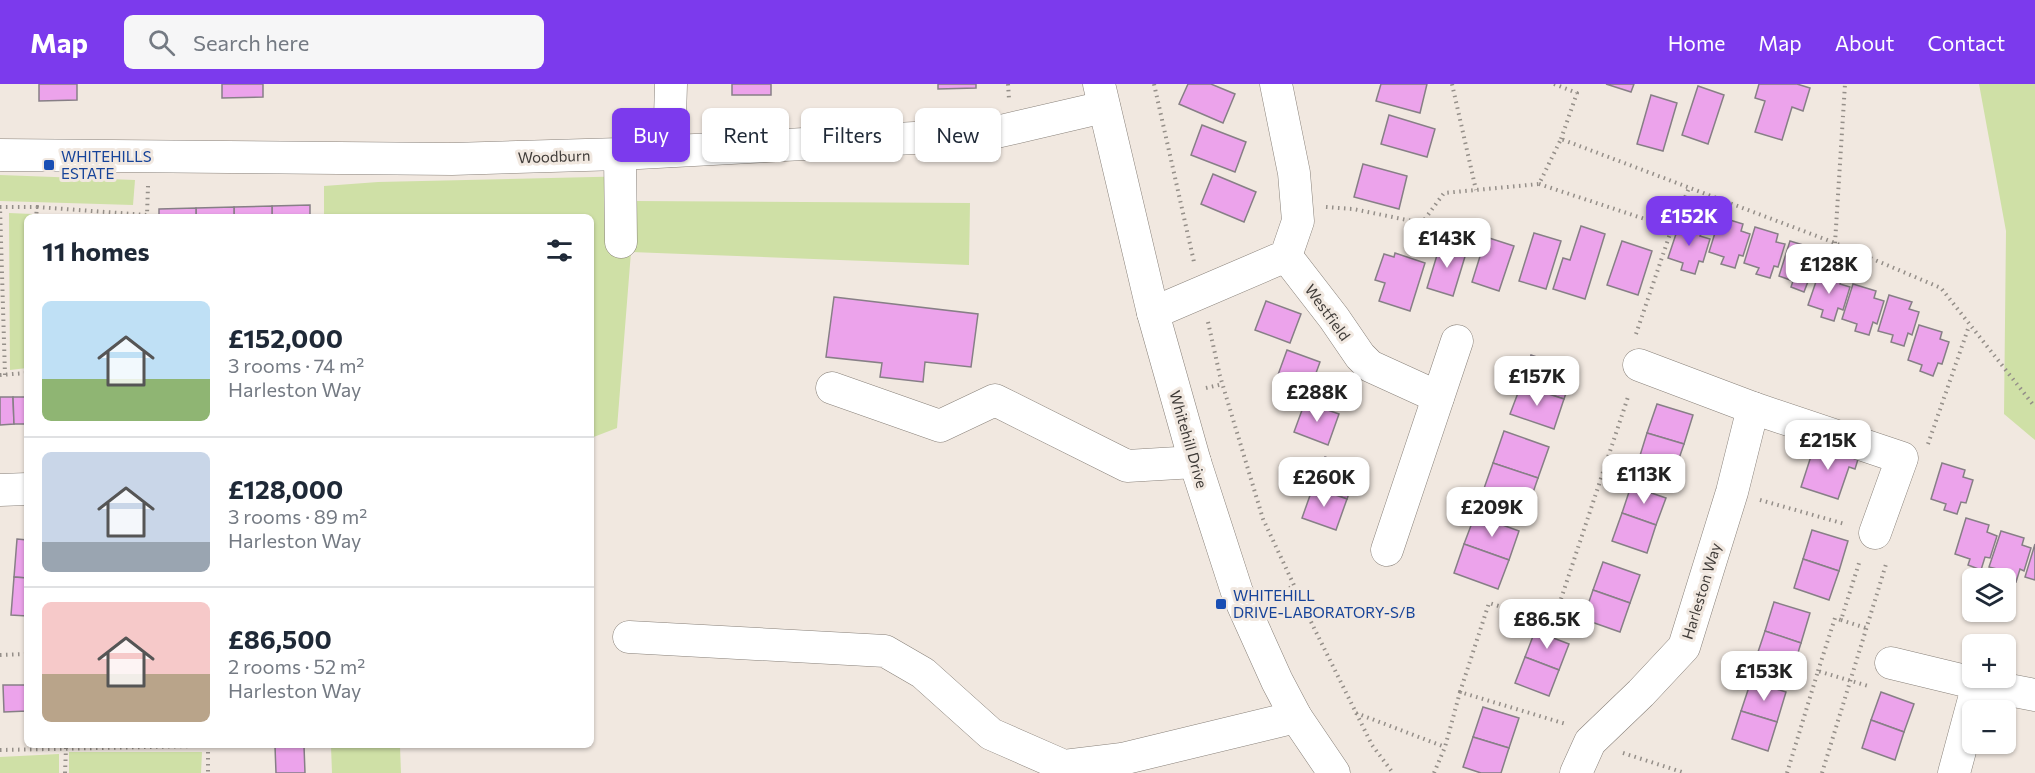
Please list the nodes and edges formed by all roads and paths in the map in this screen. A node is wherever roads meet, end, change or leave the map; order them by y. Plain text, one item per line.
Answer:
1 (671, 84) edge
2 (1154, 84) edge
3 (1276, 84) edge
4 (1452, 84) edge
5 (1554, 84) edge
6 (1845, 84) edge
7 (1102, 96) edge
8 (670, 108) edge
9 (1561, 140) junction
10 (690, 150) edge
11 (612, 154) edge
12 (0, 155) edge
13 (148, 156) junction
14 (620, 162) edge
15 (1539, 184) junction
16 (1689, 188) junction
17 (1476, 190) junction
18 (1296, 204) junction
19 (0, 207) edge
20 (37, 207) junction
21 (36, 214) edge
22 (133, 214) edge
23 (147, 214) edge
24 (1672, 228) junction
25 (621, 242) dead end
26 (1835, 243) junction
27 (1286, 256) junction
28 (1201, 293) junction
29 (1153, 314) junction
30 (1457, 341) dead end
31 (2, 347) edge
32 (1639, 365) junction
33 (24, 373) edge
34 (2, 375) edge
35 (832, 388) dead end
36 (1438, 397) junction
37 (2035, 407) edge
38 (1753, 408) junction
39 (1195, 462) junction
40 (24, 489) edge
41 (0, 490) edge
42 (1732, 492) junction
43 (1872, 532) junction
44 (1387, 550) dead end
45 (1841, 620) junction
46 (1866, 628) dead end
47 (629, 637) dead end
48 (24, 654) edge
49 (0, 655) edge
50 (1818, 671) junction
51 (1881, 675) joint
52 (1962, 683) edge
53 (1977, 688) edge
54 (2001, 688) edge
55 (1460, 692) junction
56 (2035, 694) edge
57 (1356, 713) junction
58 (1296, 717) junction
59 (1594, 738) junction
60 (1445, 747) junction
61 (66, 748) joint
62 (208, 748) edge
63 (0, 750) edge
64 (65, 773) edge
65 (208, 773) edge
66 (1334, 773) edge
67 (1393, 773) edge
68 (1434, 773) edge
69 (1576, 773) edge
70 (1685, 773) edge
71 (1787, 773) edge
72 (1954, 773) edge

1 - 8 street
2 - 28 path
3 - 18 street
4 - 17 path
5 - 9 path
6 - 26 path
7 - 10 street, Woodburn
7 - 29 street, Whitehill Drive
9 - 15 path
9 - 16 path
11 - 13 street, Woodburn
12 - 13 street, Woodburn
13 - 23 path
14 - 25 street
15 - 17 path
15 - 24 path
16 - 24 path
16 - 26 path
17 - 18 path
18 - 27 street
19 - 20 path
19 - 31 path
20 - 21 path
20 - 22 path
24 - 32 path
26 - 37 path
27 - 28 street
27 - 36 street, Westfield
28 - 29 street
28 - 57 path
29 - 39 street, Whitehill Drive
30 - 36 street
31 - 34 path
32 - 38 street
32 - 55 path
33 - 34 path
35 - 39 street
36 - 44 street
38 - 42 street, Harleston Way
38 - 43 street
39 - 58 street, Whitehill Drive
40 - 41 street
42 - 43 path
42 - 59 street, Harleston Way
43 - 45 path
45 - 46 path
45 - 50 path
47 - 58 street
48 - 49 path
50 - 51 path
50 - 71 path
51 - 52 street
53 - 72 street
54 - 56 street
55 - 59 path
55 - 60 path
57 - 60 path
57 - 67 path
58 - 66 street, Whitehill Drive
59 - 69 street, Harleston Way
59 - 70 path
60 - 68 path
61 - 63 path
61 - 64 path
62 - 65 path

